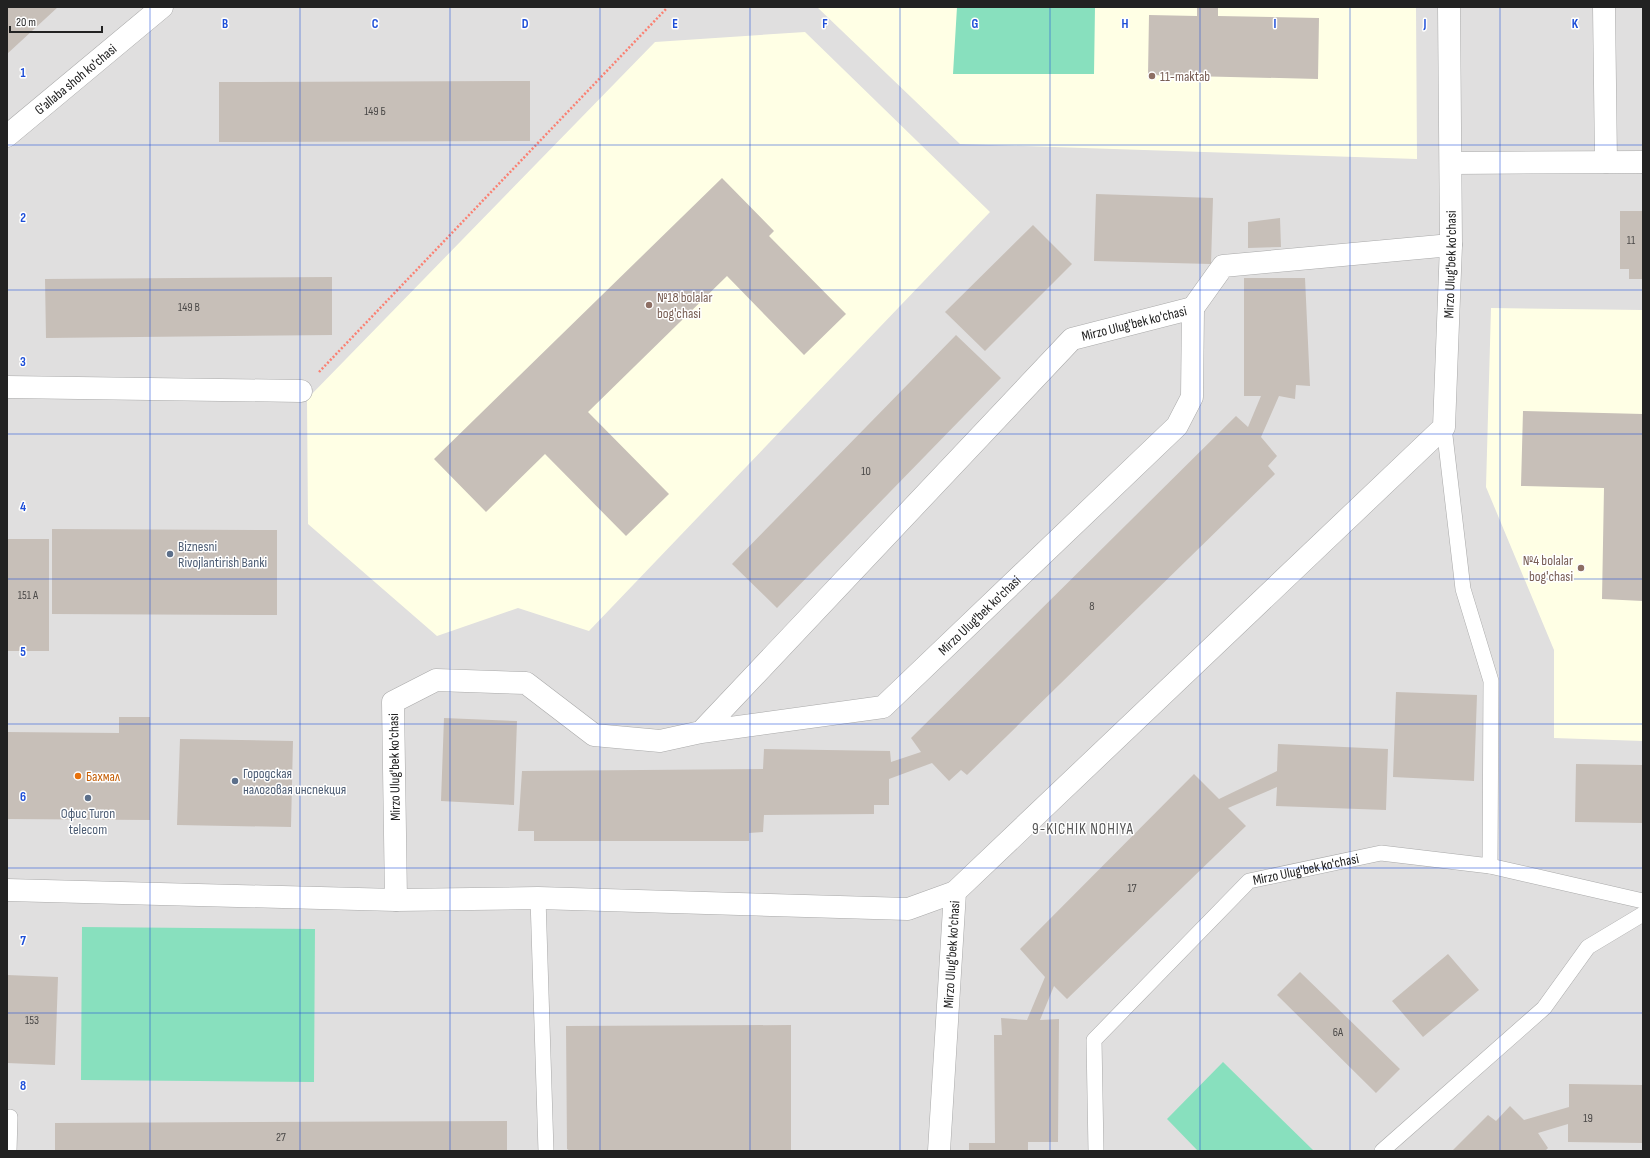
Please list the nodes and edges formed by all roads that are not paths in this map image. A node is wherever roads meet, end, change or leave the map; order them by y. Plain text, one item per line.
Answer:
1 (162, 7) edge
2 (1449, 7) edge
3 (1604, 7) edge
4 (7, 136) edge
5 (1606, 162) junction
6 (1643, 162) edge
7 (1451, 163) junction
8 (1450, 245) junction
9 (1193, 308) junction
10 (7, 387) edge
11 (301, 391) road end
12 (1444, 427) junction
13 (701, 732) junction
14 (1490, 866) junction
15 (7, 890) edge
16 (955, 892) junction
17 (538, 898) junction
18 (396, 900) junction
19 (1643, 901) edge
20 (1643, 914) edge
21 (10, 1117) dead end
22 (9, 1151) edge
23 (546, 1151) edge
24 (939, 1151) edge
25 (1096, 1151) edge
26 (1382, 1151) edge

1 - 4 street, G'allaba shoh ko'chasi
2 - 7 street, Mirzo Ulug'bek ko'chasi
3 - 5 street
5 - 6 street
5 - 7 street
7 - 8 street, Mirzo Ulug'bek ko'chasi
8 - 9 street
8 - 12 street, Mirzo Ulug'bek ko'chasi
9 - 13 street, Mirzo Ulug'bek ko'chasi
9 - 13 street, Mirzo Ulug'bek ko'chasi
10 - 11 street
12 - 14 lane
12 - 16 street, Mirzo Ulug'bek ko'chasi
13 - 18 street, Mirzo Ulug'bek ko'chasi
14 - 19 lane, Mirzo Ulug'bek ko'chasi
14 - 25 lane, Mirzo Ulug'bek ko'chasi
15 - 18 street
16 - 17 street
16 - 24 street, Mirzo Ulug'bek ko'chasi
17 - 18 street
17 - 23 lane
20 - 26 lane
21 - 22 lane

